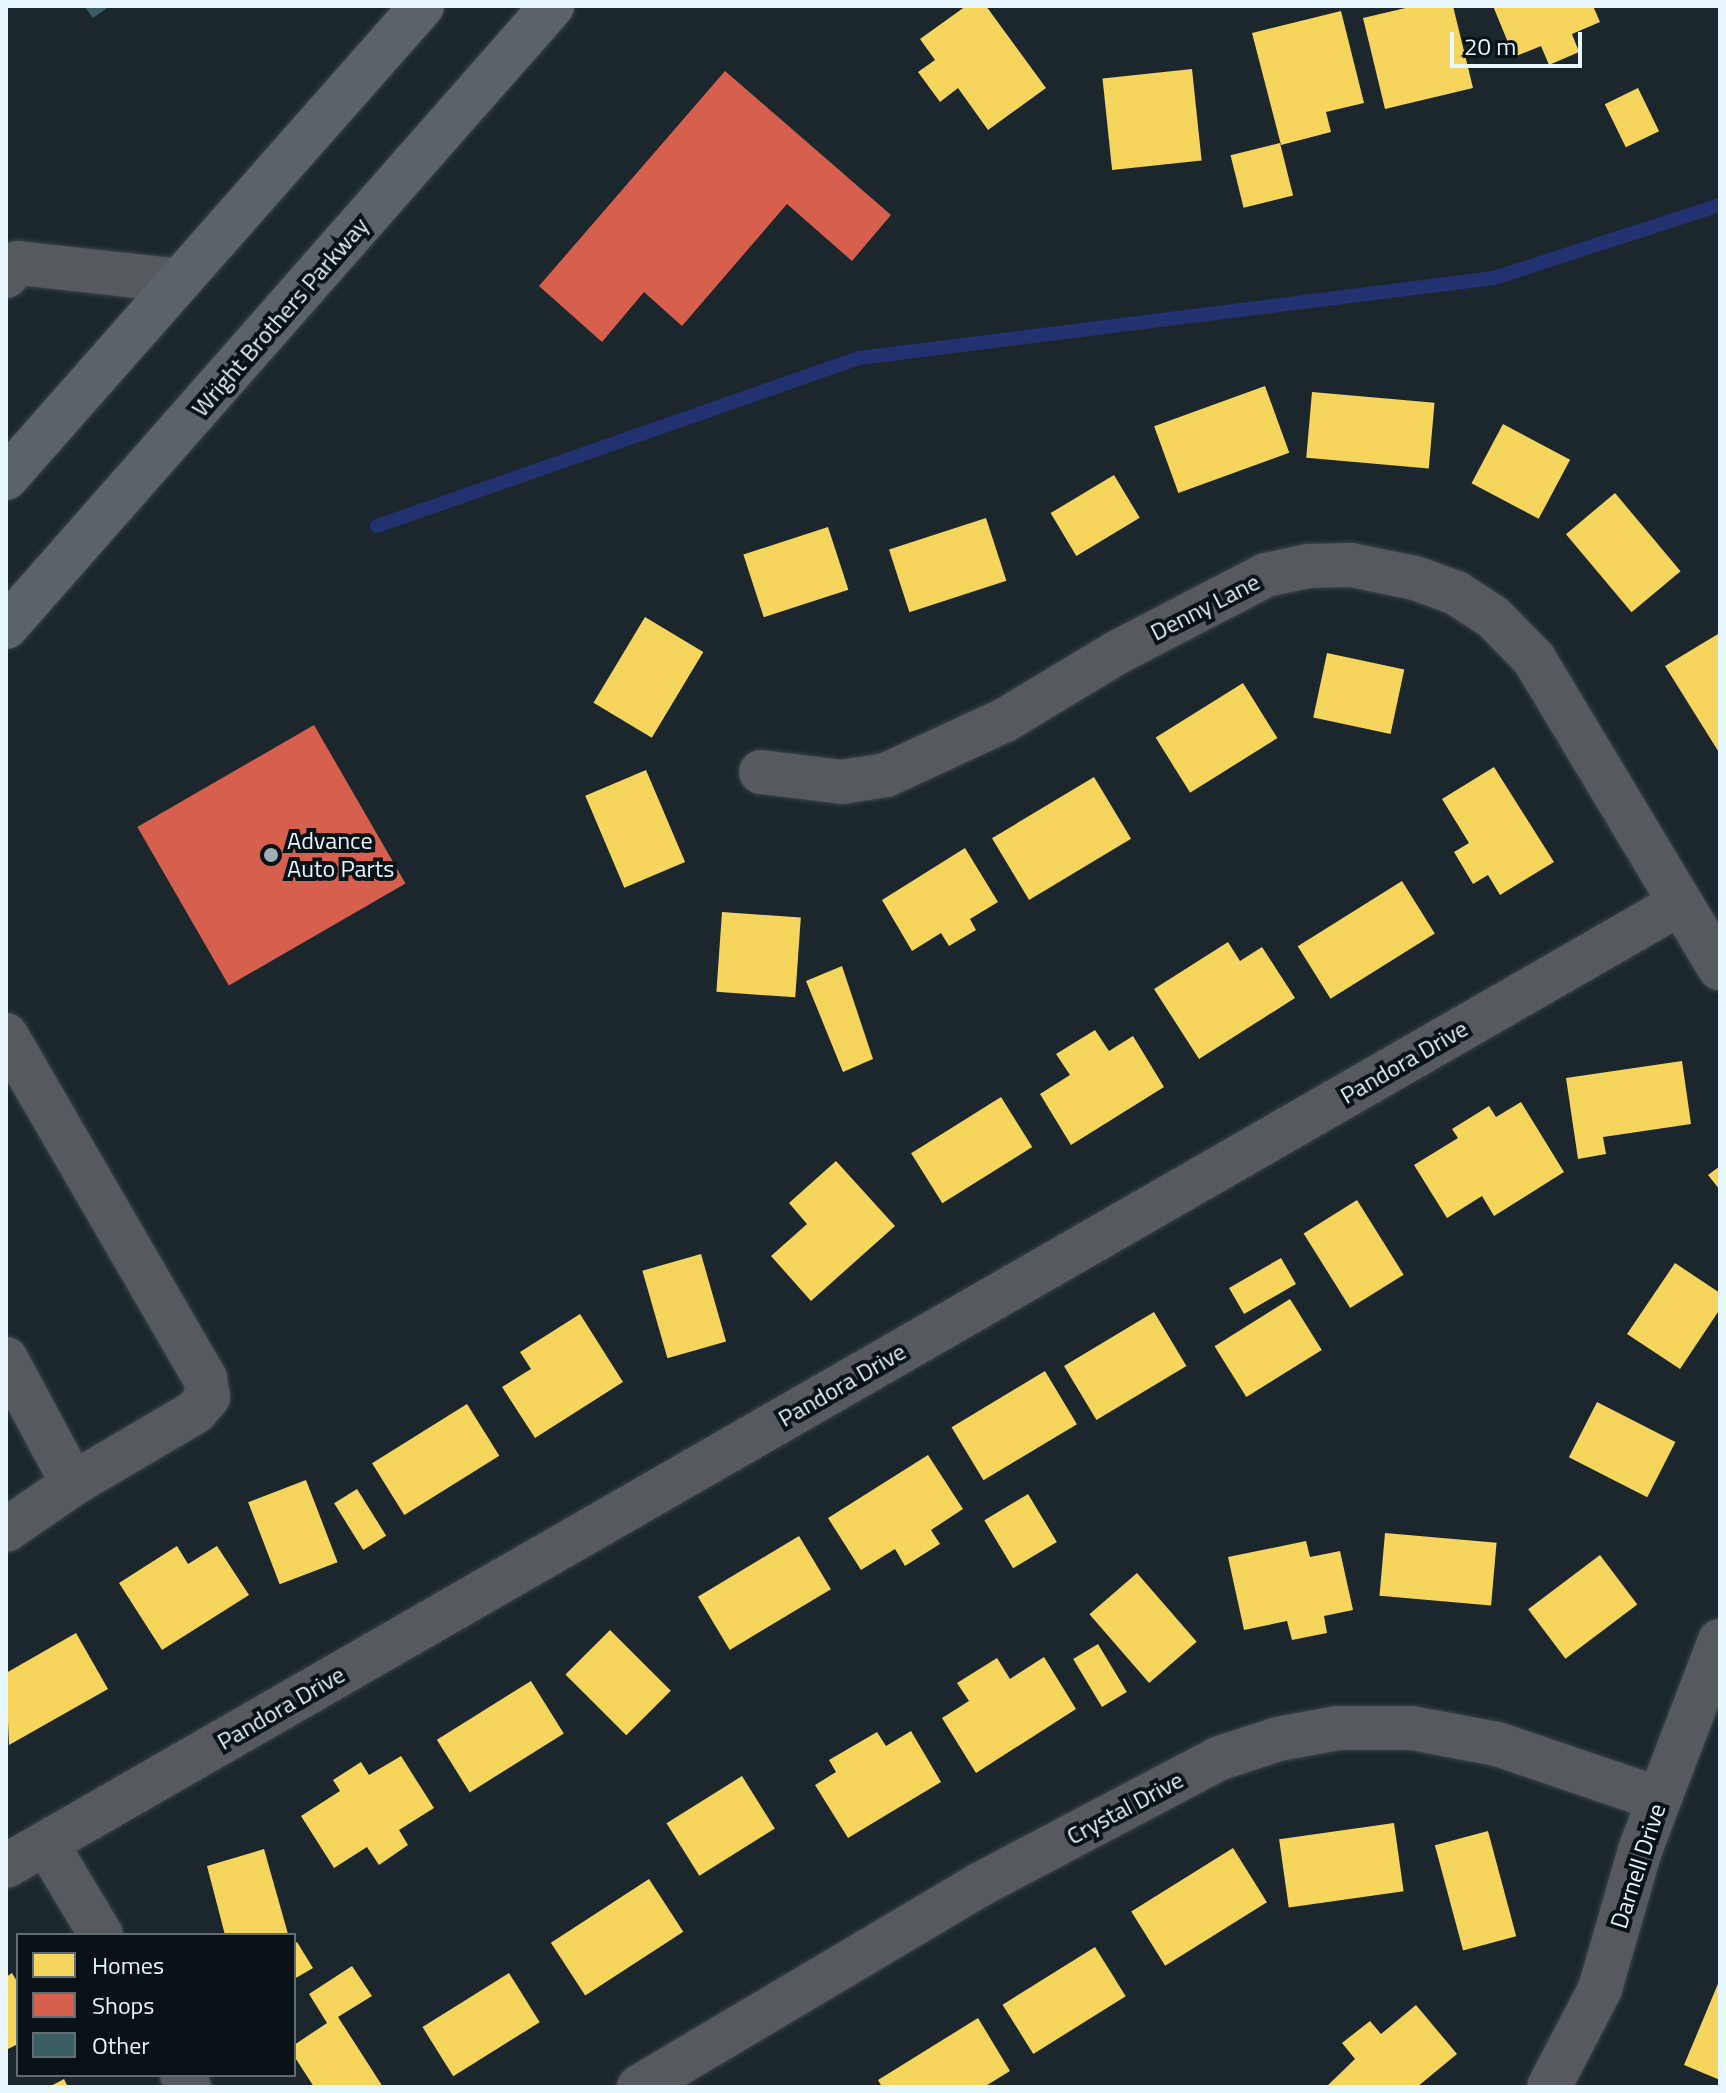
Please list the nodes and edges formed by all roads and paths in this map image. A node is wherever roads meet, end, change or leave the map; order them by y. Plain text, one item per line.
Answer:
1 (422, 6) edge
2 (552, 6) edge
3 (6, 276) edge
4 (180, 281) junction
5 (6, 478) edge
6 (6, 627) edge
7 (761, 772) dead end
8 (1679, 904) junction
9 (1720, 968) edge
10 (6, 1035) edge
11 (6, 1359) edge
12 (73, 1484) junction
13 (6, 1530) edge
14 (1720, 1641) edge
15 (1659, 1799) junction
16 (46, 1843) junction
17 (6, 1866) edge
18 (100, 1933) edge
19 (639, 2087) edge
20 (1549, 2087) edge

1 - 4 main road
2 - 6 main road, Wright Brothers Parkway
3 - 4 street
4 - 5 main road
7 - 8 street, Denny Lane
8 - 9 street, Denny Lane
8 - 16 street, Pandora Drive
10 - 12 street
11 - 12 street
12 - 13 street
14 - 15 street, Darnell Drive
15 - 19 street, Crystal Drive
15 - 20 street, Darnell Drive
16 - 17 street, Pandora Drive
16 - 18 street

